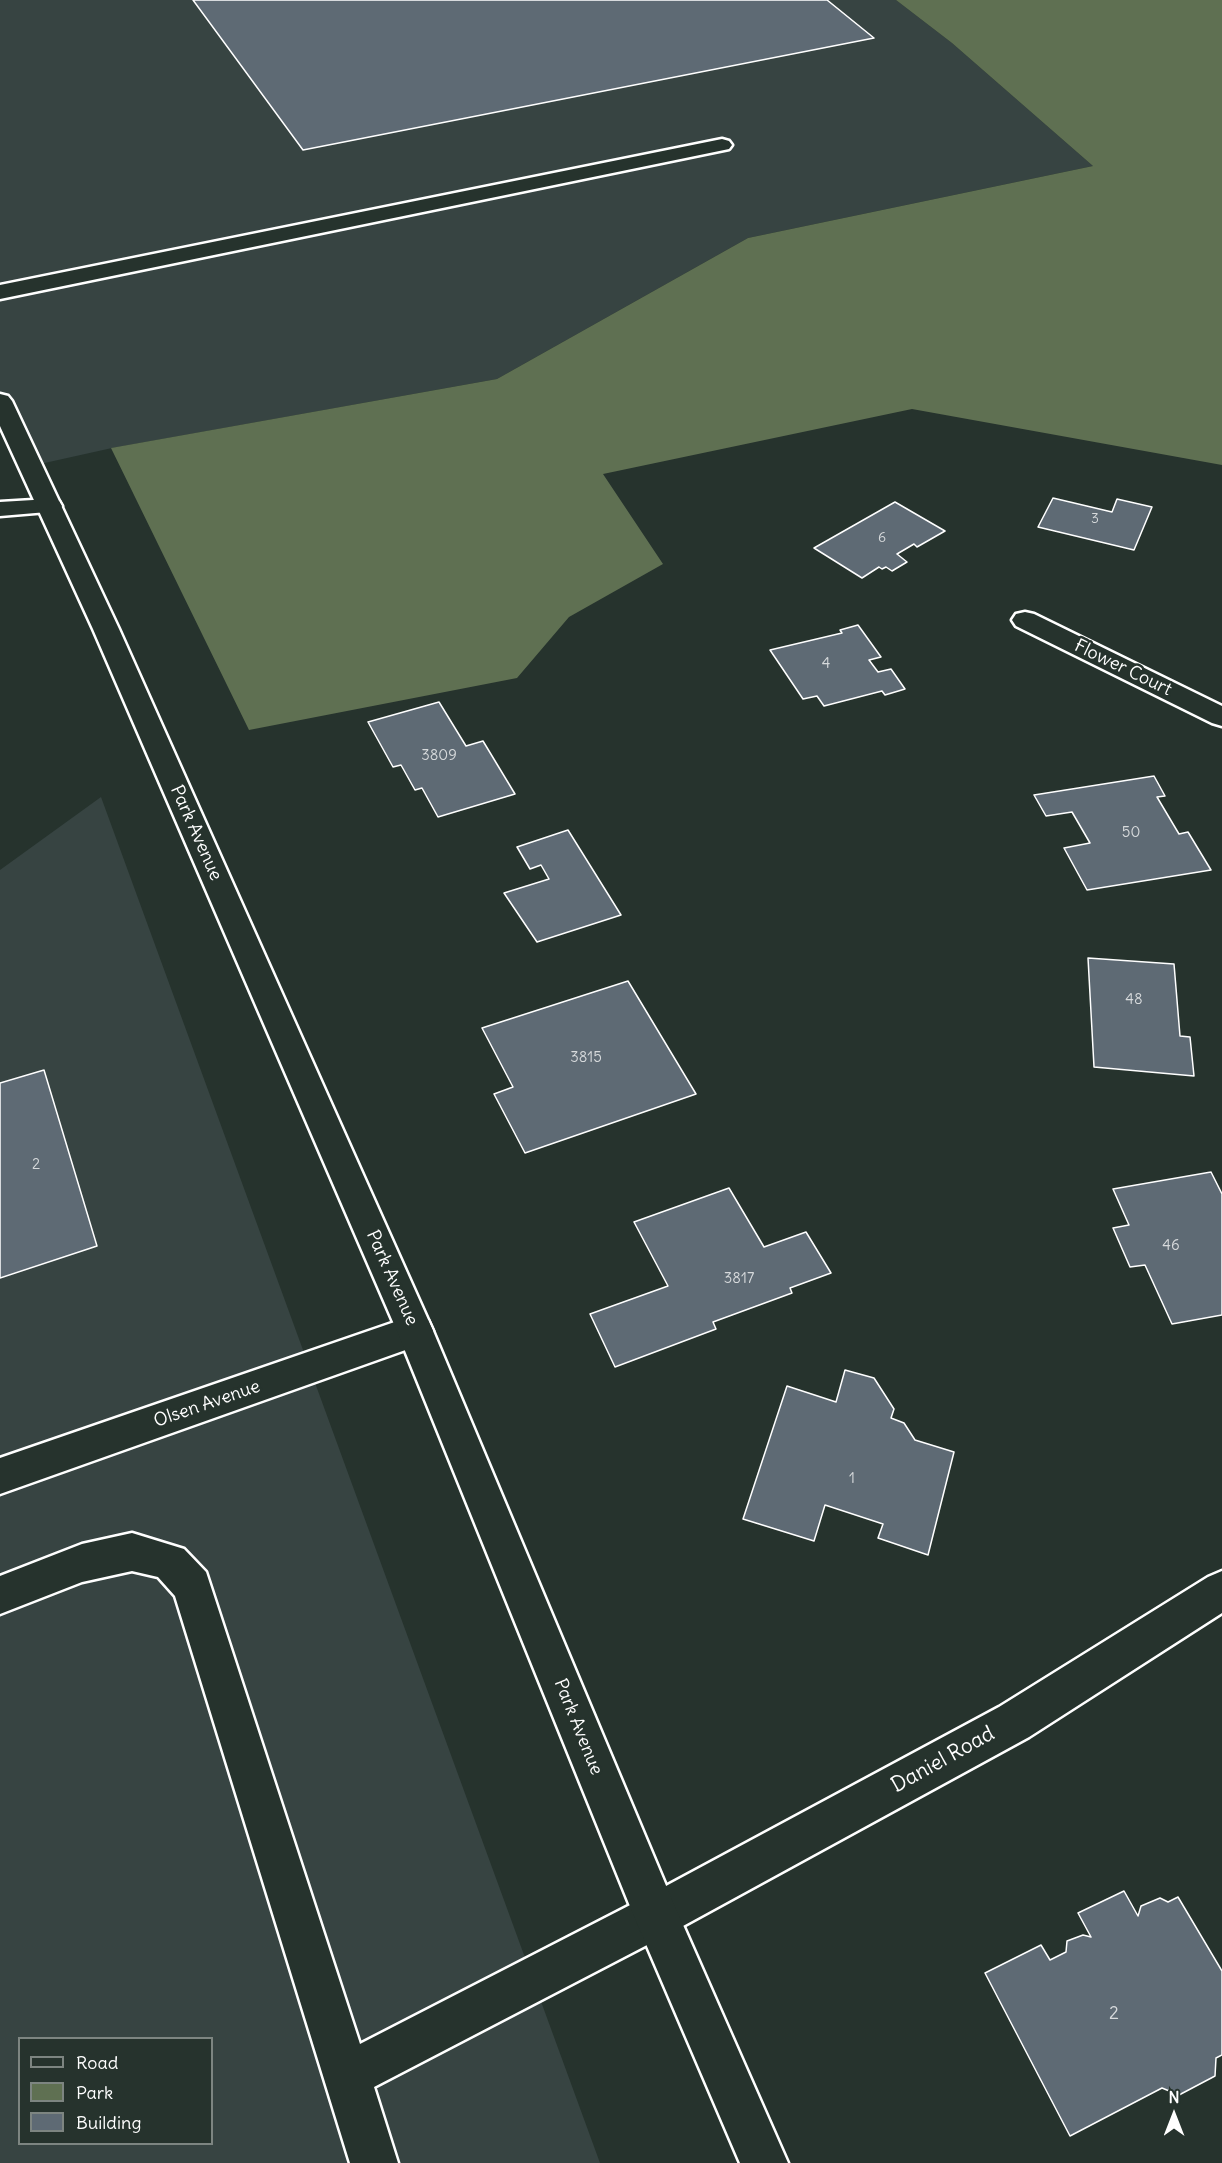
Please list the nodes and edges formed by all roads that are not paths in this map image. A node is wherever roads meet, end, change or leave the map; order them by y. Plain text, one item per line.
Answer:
1 (722, 145) dead end
2 (0, 292) edge
3 (0, 401) edge
4 (50, 506) junction
5 (0, 509) edge
6 (1025, 620) dead end
7 (1222, 717) edge
8 (415, 1331) junction
9 (0, 1476) edge
10 (1222, 1590) edge
11 (0, 1594) edge
12 (656, 1916) junction
13 (346, 2076) junction
14 (374, 2163) edge
15 (764, 2163) edge

1 - 2 street
3 - 4 street, Park Avenue
4 - 5 street
4 - 8 street, Park Avenue
6 - 7 street, Flower Court
8 - 9 street, Olsen Avenue
8 - 12 street, Park Avenue
10 - 12 street, Daniel Road
11 - 13 street
12 - 13 street, Daniel Road
12 - 15 street, Park Avenue
13 - 14 street

